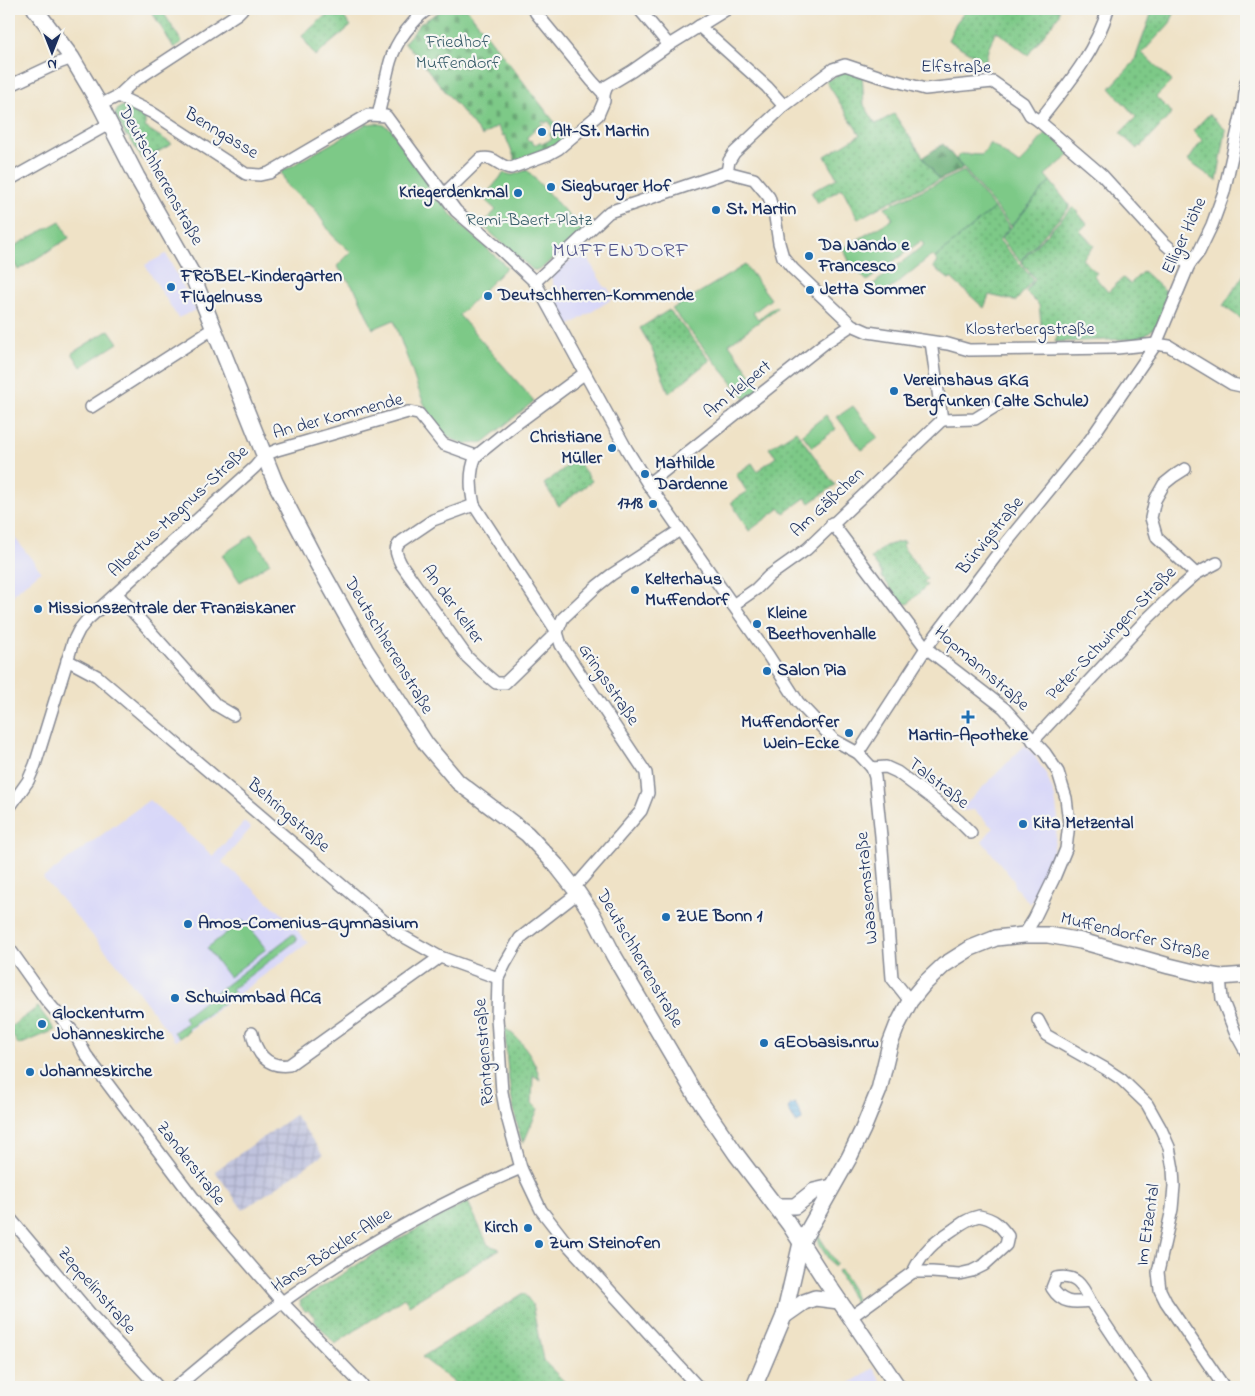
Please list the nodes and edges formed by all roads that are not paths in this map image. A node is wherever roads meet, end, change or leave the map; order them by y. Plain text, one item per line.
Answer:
1 (35, 9) edge
2 (242, 9) edge
3 (534, 9) edge
4 (640, 9) edge
5 (727, 9) edge
6 (1108, 9) edge
7 (423, 10) edge
8 (700, 26) junction
9 (669, 45) junction
10 (72, 58) junction
11 (1246, 82) edge
12 (9, 86) edge
13 (604, 94) junction
14 (118, 96) junction
15 (100, 105) junction
16 (784, 106) junction
17 (378, 115) junction
18 (1039, 121) junction
19 (110, 124) junction
20 (727, 172) junction
21 (9, 180) edge
22 (443, 195) junction
23 (1189, 265) junction
24 (535, 282) junction
25 (852, 325) junction
26 (214, 328) junction
27 (931, 342) junction
28 (1156, 344) junction
29 (585, 374) junction
30 (1246, 387) edge
31 (999, 404) dead end
32 (91, 407) dead end
33 (942, 420) junction
34 (265, 455) junction
35 (476, 456) junction
36 (1185, 469) dead end
37 (648, 484) junction
38 (474, 505) junction
39 (832, 523) junction
40 (680, 530) junction
41 (1217, 564) dead end
42 (1196, 574) junction
43 (117, 594) junction
44 (732, 604) junction
45 (557, 632) junction
46 (926, 648) junction
47 (67, 660) junction
48 (233, 715) dead end
49 (1034, 741) junction
50 (858, 753) junction
51 (872, 768) junction
52 (9, 808) edge
53 (971, 833) dead end
54 (576, 890) junction
55 (1024, 935) junction
56 (9, 948) edge
57 (440, 957) junction
58 (1246, 975) edge
59 (1220, 977) junction
60 (498, 978) junction
61 (910, 1001) junction
62 (1038, 1020) dead end
63 (1241, 1031) edge
64 (252, 1033) dead end
65 (1246, 1052) edge
66 (521, 1168) junction
67 (832, 1187) junction
68 (776, 1206) junction
69 (9, 1217) edge
70 (801, 1243) junction
71 (913, 1272) junction
72 (839, 1301) junction
73 (1090, 1301) dead end
74 (282, 1302) junction
75 (784, 1316) junction
76 (851, 1317) junction
77 (158, 1387) edge
78 (176, 1387) edge
79 (364, 1387) edge
80 (698, 1387) edge
81 (754, 1387) edge
82 (898, 1387) edge
83 (1147, 1387) edge
84 (1224, 1387) edge

1 - 10 street, Deutschherrenstraße
2 - 14 street
3 - 13 street
4 - 9 street
5 - 8 street
6 - 18 street
7 - 17 street
8 - 9 street
8 - 16 street
9 - 13 street
10 - 12 street
10 - 15 street, Deutschherrenstraße
11 - 23 street, Elliger Höhe
13 - 22 street
14 - 15 street
14 - 17 street, Benngasse
15 - 19 street, Deutschherrenstraße
16 - 18 street, Elfstraße
16 - 20 street, Elfstraße
17 - 22 street
18 - 23 street, Elfstraße
19 - 21 street
19 - 26 street, Deutschherrenstraße
20 - 24 street
20 - 25 street, Klosterbergstraße
22 - 24 street
23 - 28 street, Elliger Höhe
24 - 29 street
25 - 27 street, Klosterbergstraße
25 - 37 street, Am Helpert
26 - 32 street
26 - 34 street, Deutschherrenstraße
27 - 28 street, Klosterbergstraße
27 - 33 street
28 - 30 street, Klosterbergstraße
28 - 46 street, Bürvigstraße
29 - 35 street
29 - 37 street
31 - 33 street
33 - 39 street, Am Gäßchen
34 - 35 street, An der Kommende
34 - 43 street, Albertus-Magnus-Straße
34 - 54 street, Deutschherrenstraße
35 - 38 street
36 - 42 street, Peter-Schwingen-Straße
37 - 40 street
38 - 45 street
38 - 45 street, An der Kelter
39 - 44 street, Am Gäßchen
39 - 46 street, Hopmannstraße
40 - 44 street
40 - 45 street, Gringsstraße
41 - 42 street, Peter-Schwingen-Straße
42 - 49 street, Peter-Schwingen-Straße
43 - 47 street, Albertus-Magnus-Straße
43 - 48 street, Albertus-Magnus-Straße
44 - 50 street
45 - 54 street, Gringsstraße
46 - 49 street, Hopmannstraße
46 - 50 street, Bürvigstraße
47 - 52 street, Albertus-Magnus-Straße
47 - 57 street, Behringstraße
49 - 55 street, Hopmannstraße
50 - 51 street
51 - 53 street, Talstraße
51 - 61 street, Waasemstraße
54 - 60 street, Röntgenstraße
54 - 68 street, Deutschherrenstraße
55 - 59 street, Muffendorfer Straße
55 - 61 street, Muffendorfer Straße
56 - 74 street, Zanderstraße
57 - 60 street, Behringstraße
57 - 64 street
58 - 59 street, Muffendorfer Straße
59 - 63 street
60 - 66 street, Röntgenstraße
61 - 67 street, Muffendorfer Straße
62 - 84 street, Im Etzental
63 - 65 street
66 - 74 street, Hans-Böckler-Allee
66 - 80 street, Röntgenstraße
67 - 68 street
67 - 70 street, Muffendorfer Straße
68 - 70 street, Deutschherrenstraße
69 - 77 street, Zeppelinstraße
70 - 72 street, Deutschherrenstraße
70 - 75 street, Muffendorfer Straße
71 - 71 street
71 - 76 street
72 - 75 street
72 - 76 street, Deutschherrenstraße
73 - 83 street
74 - 78 street, Hans-Böckler-Allee
74 - 79 street, Zanderstraße
75 - 81 street, Muffendorfer Straße
76 - 82 street, Deutschherrenstraße

